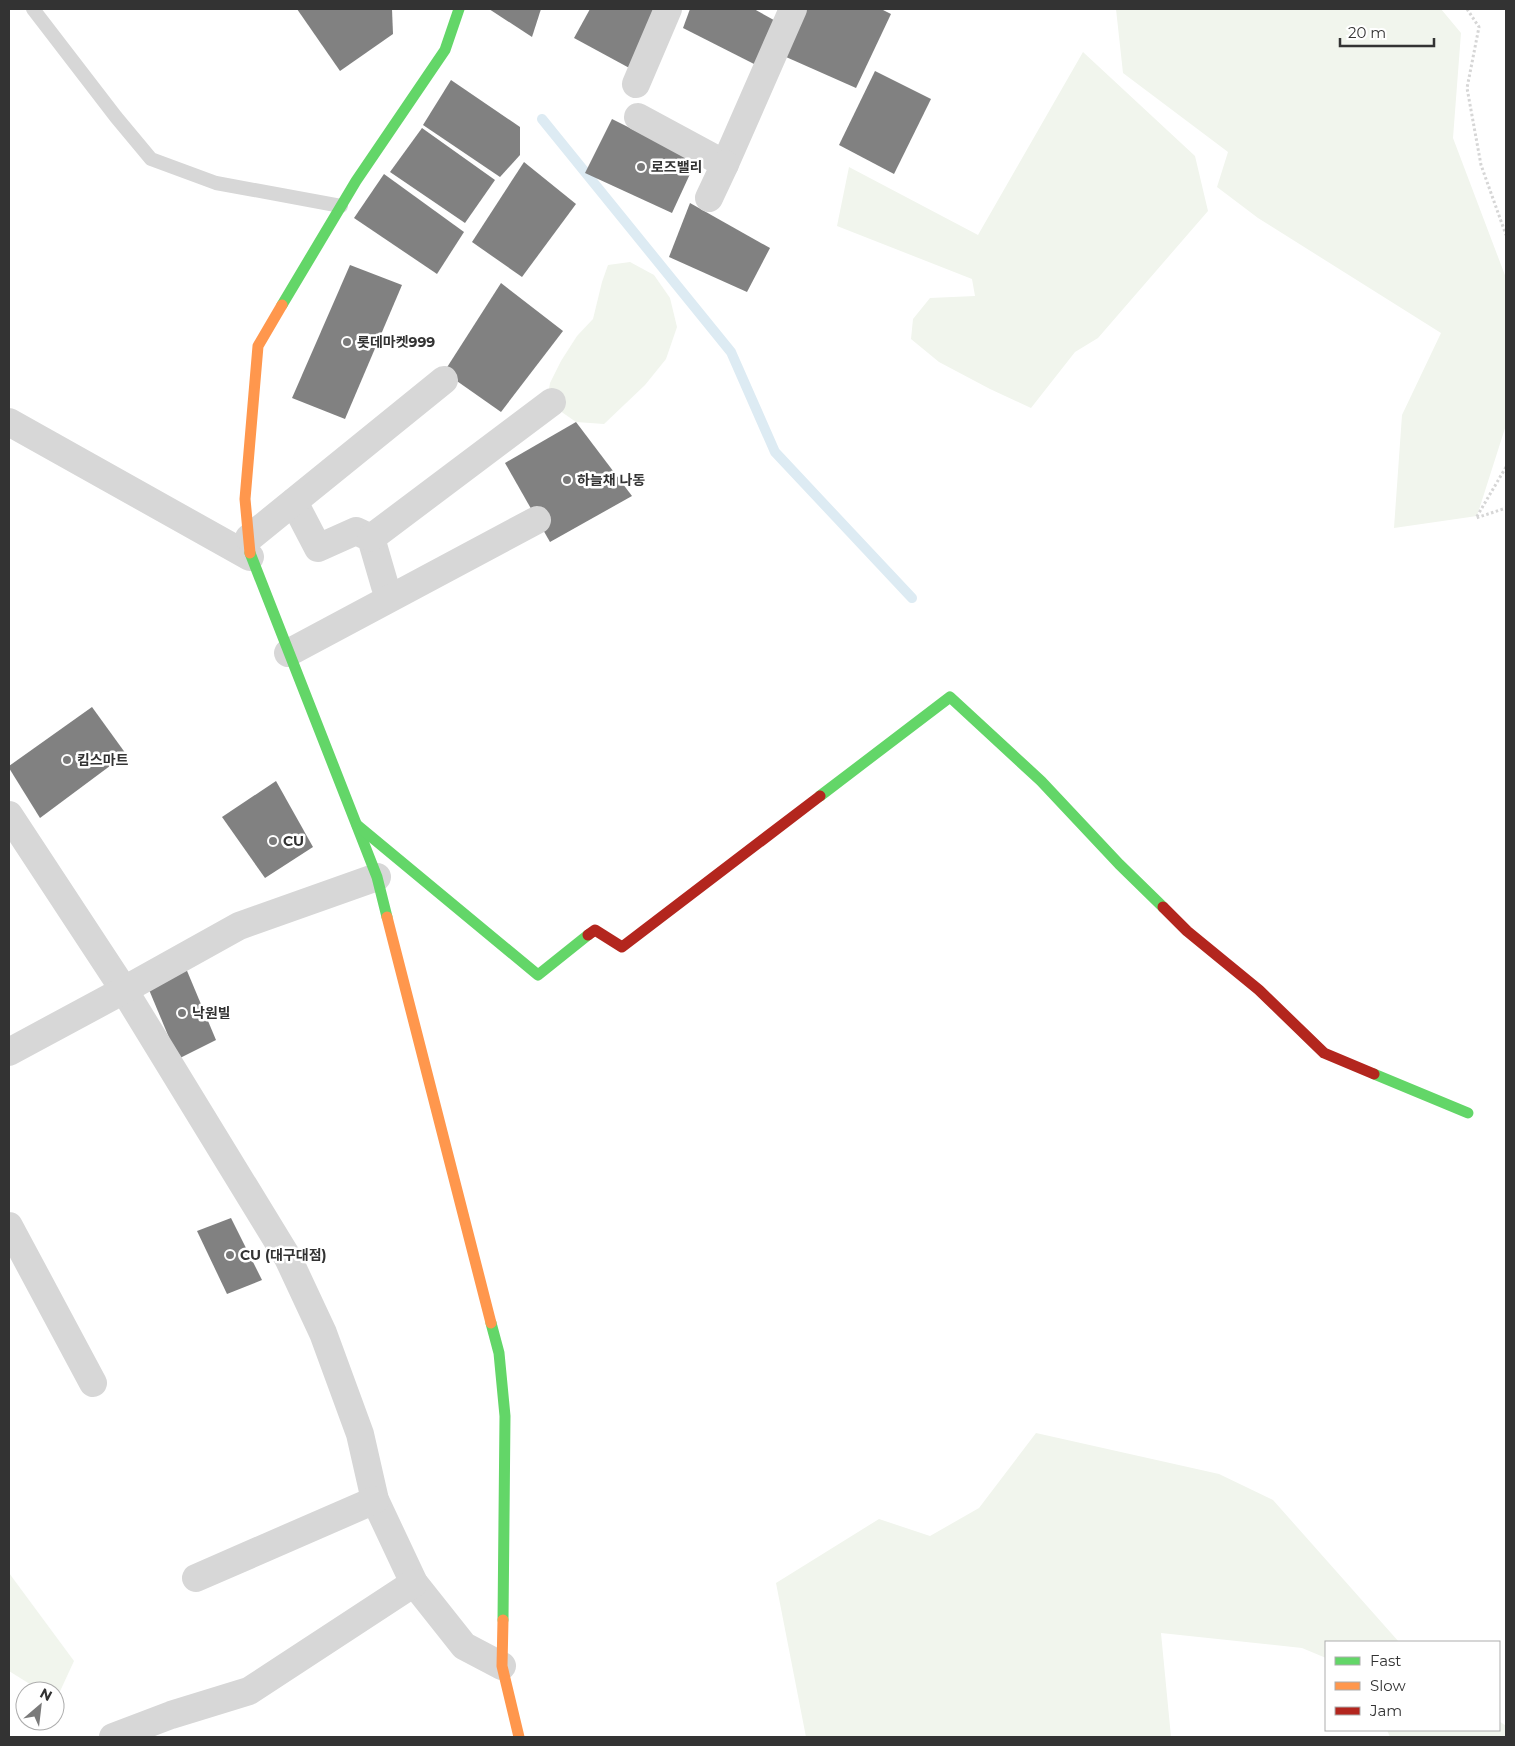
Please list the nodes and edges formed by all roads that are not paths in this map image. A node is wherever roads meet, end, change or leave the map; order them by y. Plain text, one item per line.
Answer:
1 (33, 9) edge
2 (460, 9) edge
3 (668, 9) edge
4 (793, 9) edge
5 (636, 84) dead end
6 (638, 117) dead end
7 (725, 164) junction
8 (709, 198) dead end
9 (341, 206) junction
10 (444, 380) dead end
11 (552, 402) dead end
12 (9, 422) edge
13 (294, 502) junction
14 (371, 538) junction
15 (249, 548) junction
16 (385, 586) junction
17 (286, 647) junction
18 (9, 814) edge
19 (355, 822) junction
20 (377, 877) junction
21 (124, 990) junction
22 (9, 1052) edge
23 (1468, 1114) dead end
24 (9, 1226) edge
25 (93, 1383) dead end
26 (375, 1500) junction
27 (196, 1578) dead end
28 (414, 1584) junction
29 (502, 1666) junction
30 (113, 1737) edge
31 (519, 1737) edge

1 - 9 lane
2 - 9 street
3 - 5 street
4 - 7 street
6 - 7 street
7 - 8 street
9 - 15 street
10 - 13 street
11 - 14 street
12 - 15 street
13 - 14 street
13 - 15 street
14 - 16 street
15 - 17 street
16 - 17 street
16 - 17 street
17 - 19 street
18 - 21 street
19 - 20 street
19 - 23 street
20 - 21 street
20 - 29 street
21 - 22 street
21 - 26 street
24 - 25 street
26 - 27 street
26 - 28 street
28 - 29 street
28 - 30 street
29 - 31 street

